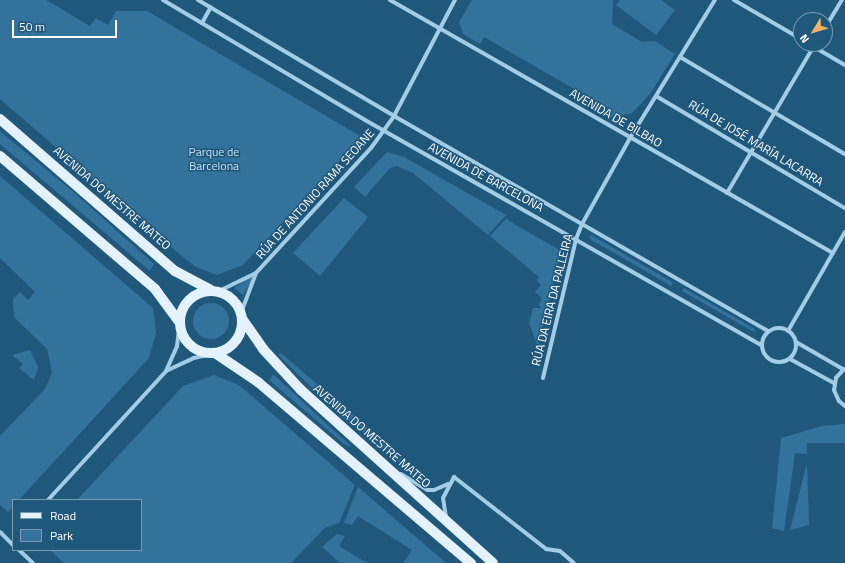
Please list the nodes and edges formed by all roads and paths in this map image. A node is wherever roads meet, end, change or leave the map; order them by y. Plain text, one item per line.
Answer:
1 (163, 0) edge
2 (198, 0) edge
3 (390, 0) edge
4 (455, 0) edge
5 (715, 0) edge
6 (734, 0) edge
7 (842, 0) edge
8 (211, 7) junction
9 (833, 15) edge
10 (202, 23) junction
11 (440, 30) junction
12 (793, 34) edge
13 (809, 52) edge
14 (824, 52) edge
15 (680, 56) junction
16 (845, 65) edge
17 (656, 96) junction
18 (774, 112) junction
19 (394, 116) junction
20 (0, 119) edge
21 (384, 131) junction
22 (630, 138) junction
23 (751, 152) junction
24 (845, 154) edge
25 (0, 156) edge
26 (727, 193) junction
27 (845, 208) edge
28 (582, 224) junction
29 (845, 232) edge
30 (576, 239) junction
31 (833, 253) junction
32 (256, 273) junction
33 (214, 291) junction
34 (242, 316) junction
35 (180, 322) junction
36 (788, 330) junction
37 (768, 331) junction
38 (796, 342) junction
39 (761, 345) junction
40 (215, 353) junction
41 (790, 359) junction
42 (844, 369) edge
43 (166, 372) junction
44 (543, 378) dead end
45 (834, 383) junction
46 (845, 406) edge
47 (389, 468) junction
48 (448, 483) junction
49 (49, 499) edge
50 (448, 521) junction
51 (0, 532) edge
52 (11, 543) edge
53 (20, 551) edge
54 (33, 563) edge
55 (471, 563) edge
56 (493, 563) edge
57 (574, 563) edge

1 - 10 street, AVENIDA DE BARCELONA
2 - 8 street, AVENIDA DE BARCELONA
3 - 11 street, AVENIDA DE BILBAO
4 - 11 street, RÚA DE ANTONIO RAMA SEOANE
5 - 15 street, RÚA DA EIRA DA PALLEIRA
6 - 12 street
7 - 9 street
8 - 10 street
8 - 19 street, AVENIDA DE BARCELONA
10 - 21 street, AVENIDA DE BARCELONA
11 - 19 street, RÚA DE ANTONIO RAMA SEOANE
11 - 22 street, AVENIDA DE BILBAO
13 - 18 street
14 - 16 street
15 - 17 street, RÚA DA EIRA DA PALLEIRA
15 - 18 street
17 - 22 street, RÚA DA EIRA DA PALLEIRA
17 - 23 street, RÚA DE JOSÉ MARÍA LACARRA
18 - 23 street
18 - 24 street
19 - 21 street, RÚA DE ANTONIO RAMA SEOANE
19 - 28 street, AVENIDA DE BARCELONA
20 - 33 main road, AVENIDA DO MESTRE MATEO
21 - 30 street, AVENIDA DE BARCELONA
21 - 32 street, RÚA DE ANTONIO RAMA SEOANE
22 - 26 street, AVENIDA DE BILBAO
22 - 28 street, RÚA DA EIRA DA PALLEIRA
23 - 26 street
23 - 27 street, RÚA DE JOSÉ MARÍA LACARRA
25 - 35 main road
26 - 31 street, AVENIDA DE BILBAO
28 - 30 street, RÚA DA EIRA DA PALLEIRA
28 - 37 street, AVENIDA DE BARCELONA
29 - 31 street
30 - 39 street, AVENIDA DE BARCELONA
30 - 44 street, RÚA DA EIRA DA PALLEIRA
31 - 36 street
32 - 33 street, RÚA DE ANTONIO RAMA SEOANE
32 - 34 street, RÚA DE ANTONIO RAMA SEOANE
33 - 34 main road
33 - 35 main road
34 - 40 main road
34 - 47 main road, AVENIDA DO MESTRE MATEO
35 - 40 main road
35 - 43 street
36 - 37 street
36 - 38 street
37 - 39 street
38 - 41 street
38 - 42 street
39 - 41 street
40 - 43 street
40 - 55 main road
41 - 45 street
42 - 45 street
43 - 49 street
45 - 46 street
47 - 48 street
47 - 50 main road, AVENIDA DO MESTRE MATEO
48 - 50 street
48 - 57 street
50 - 56 main road, AVENIDA DO MESTRE MATEO
51 - 52 street
53 - 54 street

